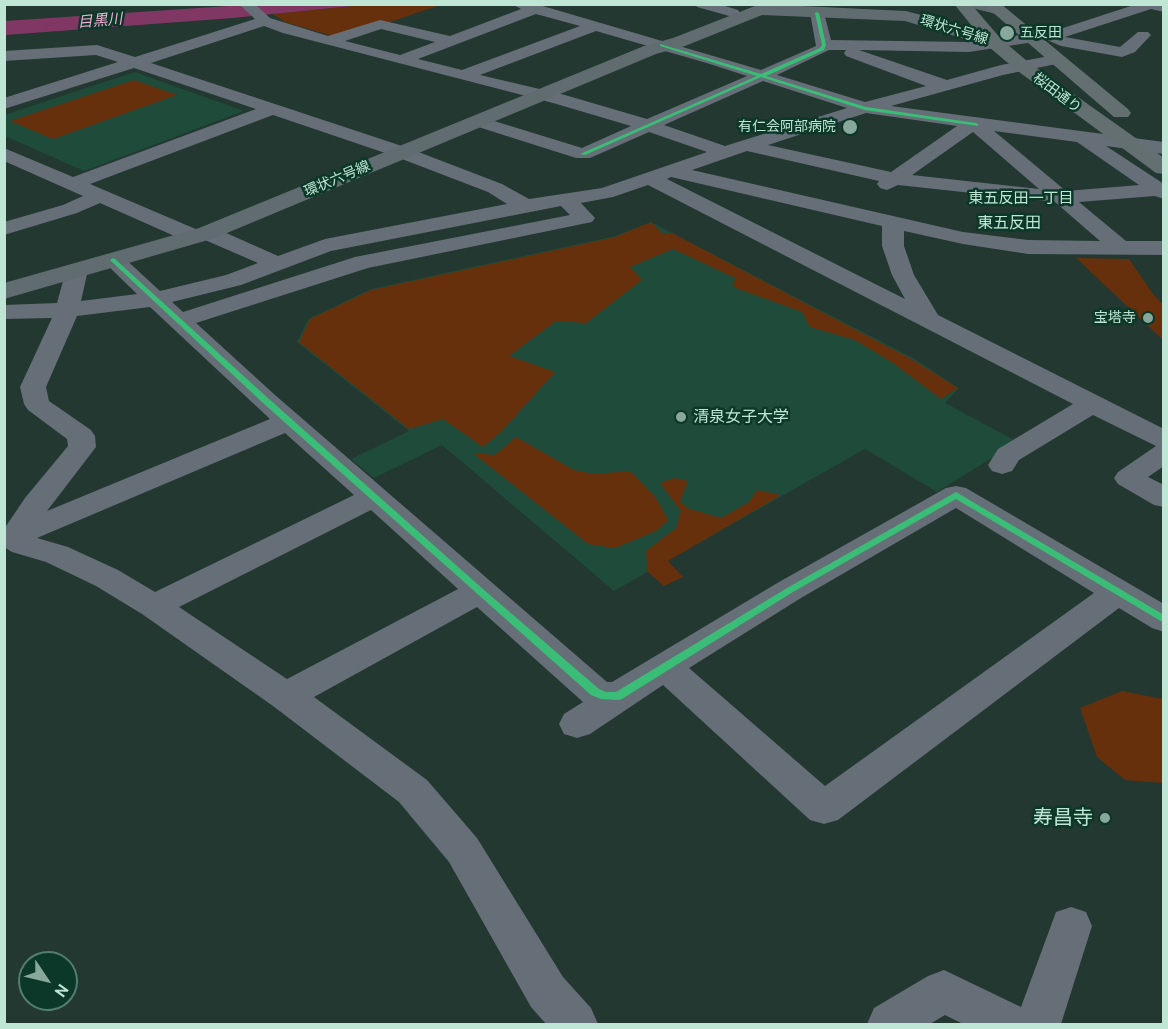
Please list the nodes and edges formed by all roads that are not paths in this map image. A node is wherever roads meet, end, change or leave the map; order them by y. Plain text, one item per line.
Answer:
1 (246, 4) edge
2 (519, 4) edge
3 (574, 4) edge
4 (702, 4) edge
5 (962, 4) edge
6 (974, 4) edge
7 (1150, 4) edge
8 (772, 6) edge
9 (994, 7) edge
10 (1164, 8) edge
11 (542, 11) junction
12 (915, 11) edge
13 (732, 13) junction
14 (817, 13) junction
15 (262, 19) junction
16 (1092, 23) junction
17 (595, 26) junction
18 (1143, 35) junction
19 (1050, 36) junction
20 (1159, 36) dead end
21 (1032, 39) junction
22 (329, 41) junction
23 (451, 41) junction
24 (995, 43) junction
25 (662, 45) junction
26 (827, 45) junction
27 (4, 56) edge
28 (402, 60) junction
29 (1055, 60) junction
30 (132, 63) junction
31 (1021, 65) junction
32 (464, 75) junction
33 (763, 75) junction
34 (25, 83) dead end
35 (947, 85) junction
36 (45, 91) junction
37 (542, 94) junction
38 (4, 104) edge
39 (865, 108) junction
40 (272, 109) junction
41 (478, 121) junction
42 (647, 125) junction
43 (976, 125) junction
44 (1081, 137) junction
45 (1126, 143) junction
46 (746, 145) junction
47 (1164, 146) edge
48 (401, 152) junction
49 (725, 152) junction
50 (4, 154) edge
51 (1164, 168) edge
52 (660, 175) junction
53 (894, 179) junction
54 (72, 184) junction
55 (1161, 191) edge
56 (101, 195) junction
57 (1061, 197) junction
58 (566, 200) junction
59 (526, 206) junction
60 (851, 212) junction
61 (893, 224) junction
62 (4, 230) edge
63 (202, 235) junction
64 (1121, 248) junction
65 (1164, 248) edge
66 (113, 260) junction
67 (278, 264) junction
68 (77, 270) junction
69 (4, 291) edge
70 (154, 299) junction
71 (67, 310) junction
72 (4, 312) edge
73 (178, 321) junction
74 (930, 321) junction
75 (1092, 404) junction
76 (278, 411) junction
77 (1164, 440) edge
78 (1164, 453) edge
79 (1002, 465) dead end
80 (375, 496) junction
81 (1164, 498) edge
82 (10, 537) edge
83 (480, 591) junction
84 (1118, 592) junction
85 (154, 606) junction
86 (1164, 620) edge
87 (666, 668) junction
88 (286, 696) junction
89 (618, 696) junction
90 (577, 724) dead end
91 (1071, 926) dead end
92 (575, 1024) edge
93 (890, 1024) edge
94 (1008, 1024) edge
95 (1038, 1024) edge

1 - 15 street
2 - 11 street
3 - 11 street
4 - 13 street
5 - 24 highway, 桜田通り
6 - 9 main road, 環状六号線
7 - 10 street
7 - 16 street
8 - 13 main road, 環状六号線
8 - 14 main road, 環状六号線
8 - 14 main road, 環状六号線
8 - 25 main road, 環状六号線
9 - 21 highway, 桜田通り
11 - 17 street
11 - 23 street
12 - 14 main road, 環状六号線
12 - 24 main road, 環状六号線
13 - 25 main road, 環状六号線
14 - 26 street
15 - 22 street
15 - 30 street
16 - 18 street
16 - 19 street
17 - 25 street
17 - 32 street
18 - 19 street
18 - 20 street
19 - 21 street
21 - 24 street
21 - 29 highway, 桜田通り
22 - 23 street
22 - 28 street
23 - 28 street
24 - 26 street
24 - 31 highway, 桜田通り
25 - 33 street
25 - 37 main road, 環状六号線
26 - 33 street
26 - 35 street
27 - 30 street
28 - 32 street
29 - 31 street
29 - 47 highway, 桜田通り
30 - 36 street
30 - 40 street
31 - 35 street
31 - 45 highway, 桜田通り
32 - 37 street
33 - 39 street
33 - 42 street
34 - 36 street
35 - 39 street
36 - 38 street
37 - 41 main road, 環状六号線
37 - 42 street
39 - 43 street
39 - 46 street
40 - 48 street
40 - 54 street
41 - 42 street
41 - 48 main road, 環状六号線
42 - 49 street
43 - 44 street
43 - 53 street
43 - 57 street
44 - 45 street
44 - 55 street
45 - 47 street
45 - 51 highway, 桜田通り
46 - 49 street
46 - 53 street
48 - 59 street
48 - 63 main road, 環状六号線
49 - 52 street
50 - 54 street
52 - 58 street
52 - 60 street
52 - 74 street
53 - 57 street
53 - 60 street
54 - 56 street
55 - 57 street
56 - 62 street
56 - 63 street
57 - 64 street
58 - 59 street
58 - 73 street
59 - 67 street
60 - 61 street
61 - 64 street
61 - 74 street
63 - 66 main road, 環状六号線
63 - 67 street
64 - 65 street
66 - 68 main road, 環状六号線
66 - 70 street
67 - 70 street
68 - 69 main road, 環状六号線
68 - 71 street
70 - 71 street
70 - 73 street
71 - 72 street
71 - 82 street
73 - 76 street
74 - 75 street
75 - 77 street
75 - 79 street
76 - 80 street
76 - 82 street
78 - 81 street
80 - 83 street
80 - 85 street
82 - 85 street
83 - 88 street
83 - 89 street
84 - 86 street
84 - 87 street
84 - 87 street
85 - 88 street
87 - 89 street
88 - 92 street
89 - 90 street
91 - 95 street
93 - 94 street

